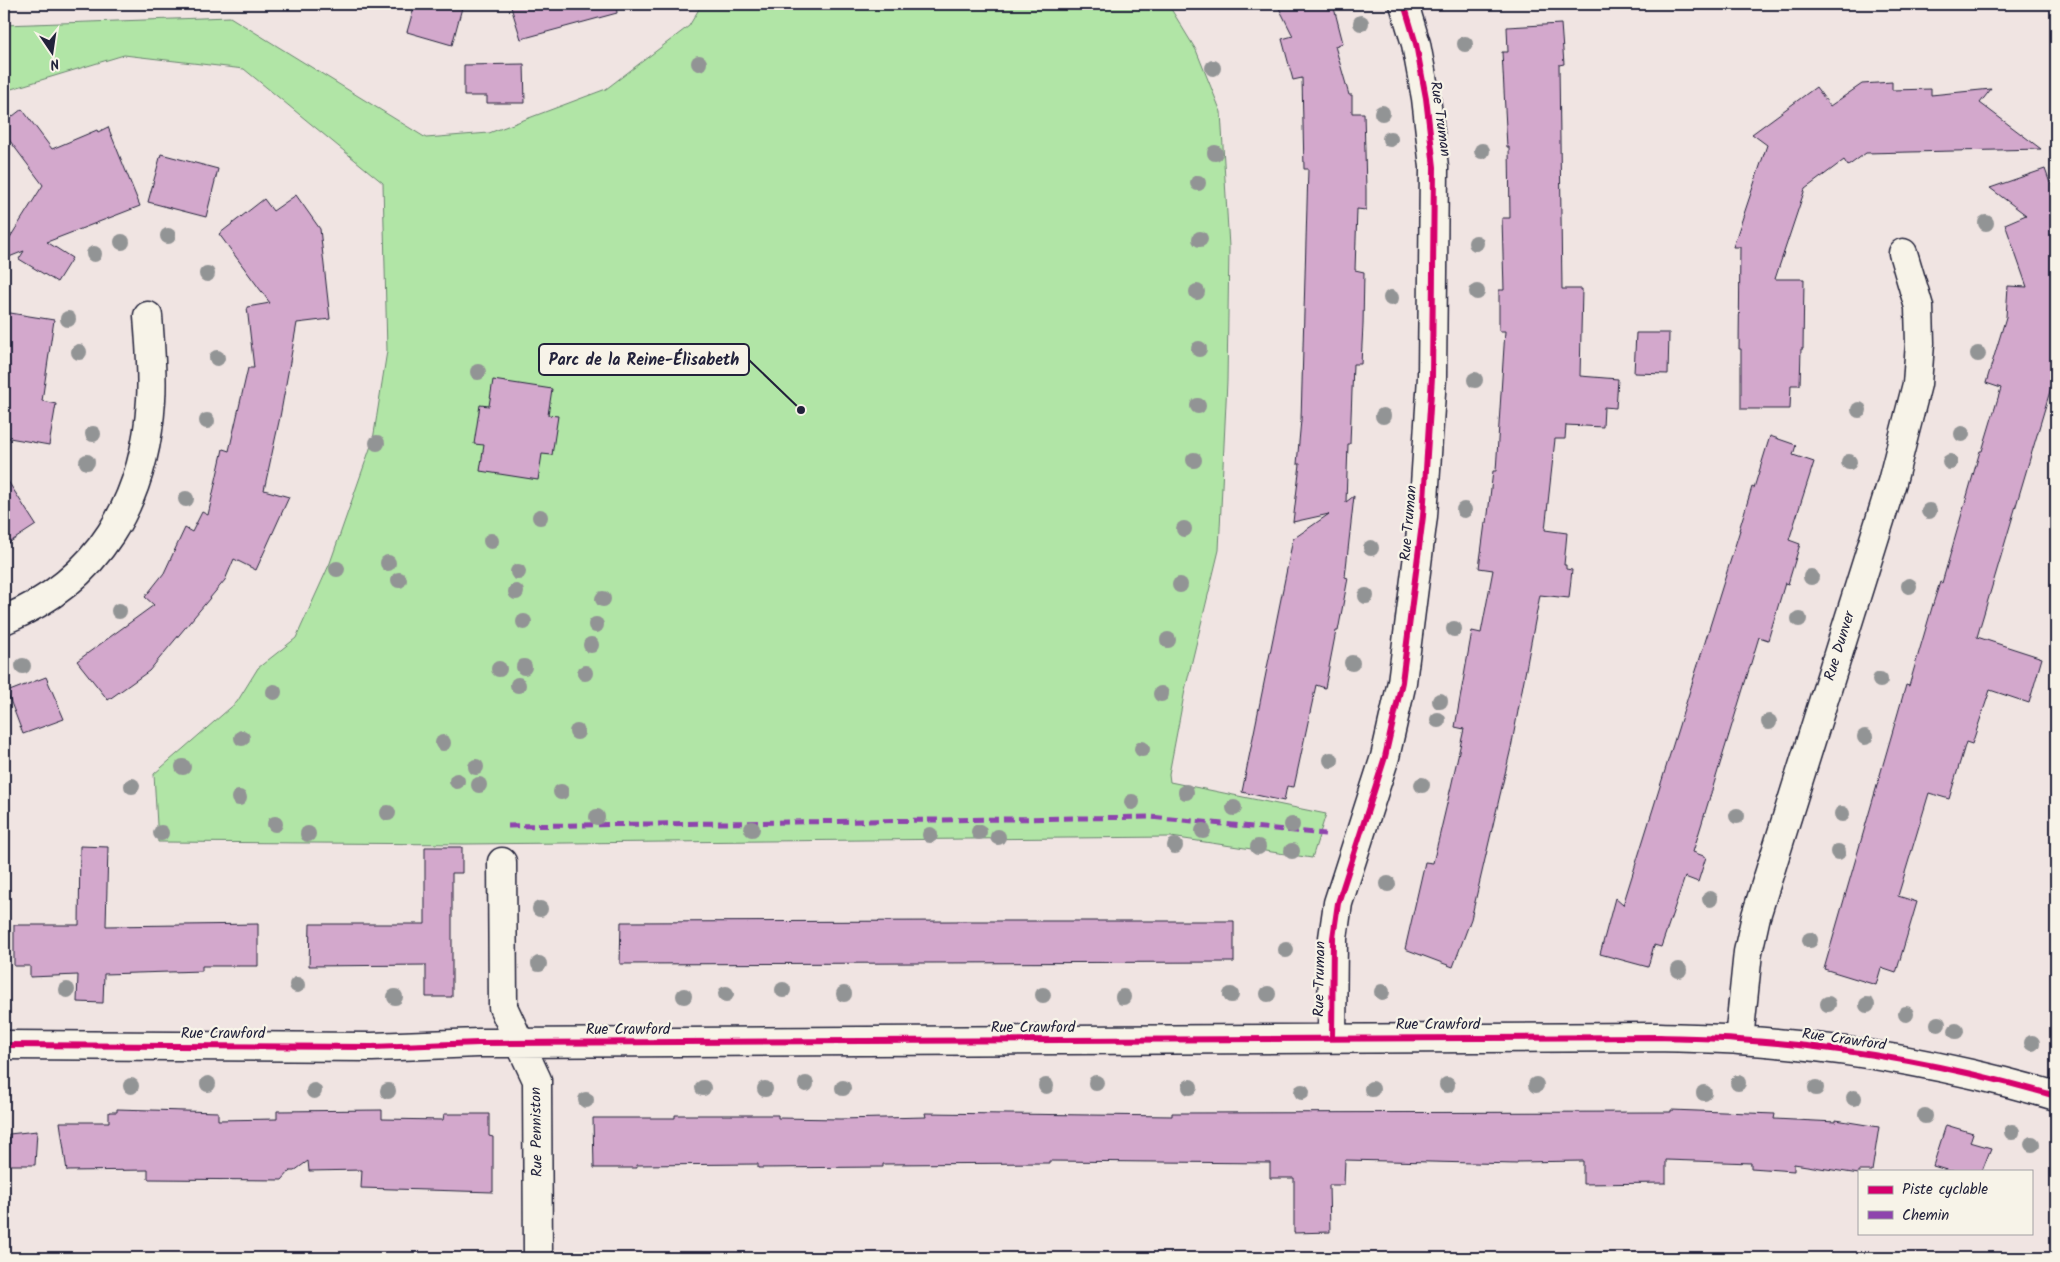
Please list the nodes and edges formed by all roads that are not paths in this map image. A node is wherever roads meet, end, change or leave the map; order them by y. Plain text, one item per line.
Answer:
1 (1404, 4) edge
2 (1904, 252) dead end
3 (148, 316) dead end
4 (4, 620) edge
5 (502, 862) dead end
6 (1332, 1038) junction
7 (1739, 1040) junction
8 (520, 1043) junction
9 (4, 1045) edge
10 (2056, 1096) edge
11 (538, 1258) edge

1 - 6 street, Rue Truman
2 - 7 street, Rue Dunver
3 - 4 street
5 - 8 street, Rue Penniston
6 - 7 street, Rue Crawford
6 - 8 street, Rue Crawford
7 - 10 street, Rue Crawford
8 - 9 street, Rue Crawford
8 - 11 street, Rue Penniston

